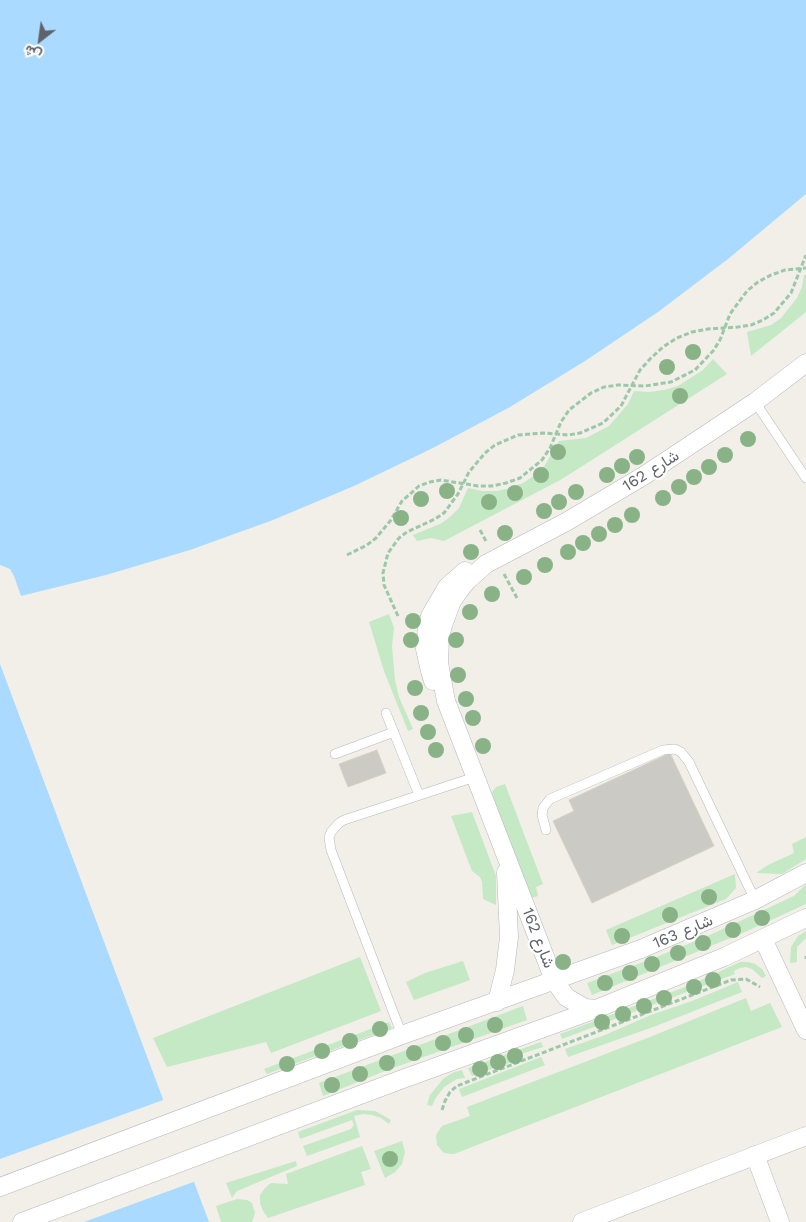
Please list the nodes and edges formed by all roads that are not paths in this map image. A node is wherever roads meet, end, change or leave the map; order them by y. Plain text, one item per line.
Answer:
1 (806, 363) edge
2 (755, 402) junction
3 (806, 478) edge
4 (386, 713) dead end
5 (394, 732) junction
6 (335, 754) dead end
7 (475, 777) junction
8 (419, 795) junction
9 (546, 830) dead end
10 (502, 847) junction
11 (806, 873) edge
12 (755, 900) junction
13 (806, 918) edge
14 (763, 939) junction
15 (554, 980) junction
16 (497, 1002) junction
17 (596, 1009) junction
18 (806, 1030) edge
19 (402, 1035) junction
20 (806, 1136) edge
21 (756, 1155) junction
22 (0, 1188) edge
23 (610, 1217) edge
24 (22, 1222) edge
25 (582, 1222) edge
26 (780, 1222) edge

1 - 2 street, شارع 162
2 - 3 lane
2 - 7 street, شارع 162
4 - 5 lane
5 - 6 lane
5 - 8 lane
7 - 8 lane
7 - 10 street, شارع 162
8 - 19 lane
9 - 12 lane
10 - 15 street, شارع 162
10 - 16 street, شارع 162
11 - 12 street, شارع 163
12 - 15 street, شارع 163
13 - 14 street
14 - 17 street
14 - 18 street
15 - 16 street, شارع 163
15 - 17 street, شارع 162
16 - 19 street, شارع 163
17 - 24 street
19 - 22 street, شارع 163
20 - 21 street
21 - 23 street
21 - 26 street
23 - 25 street

